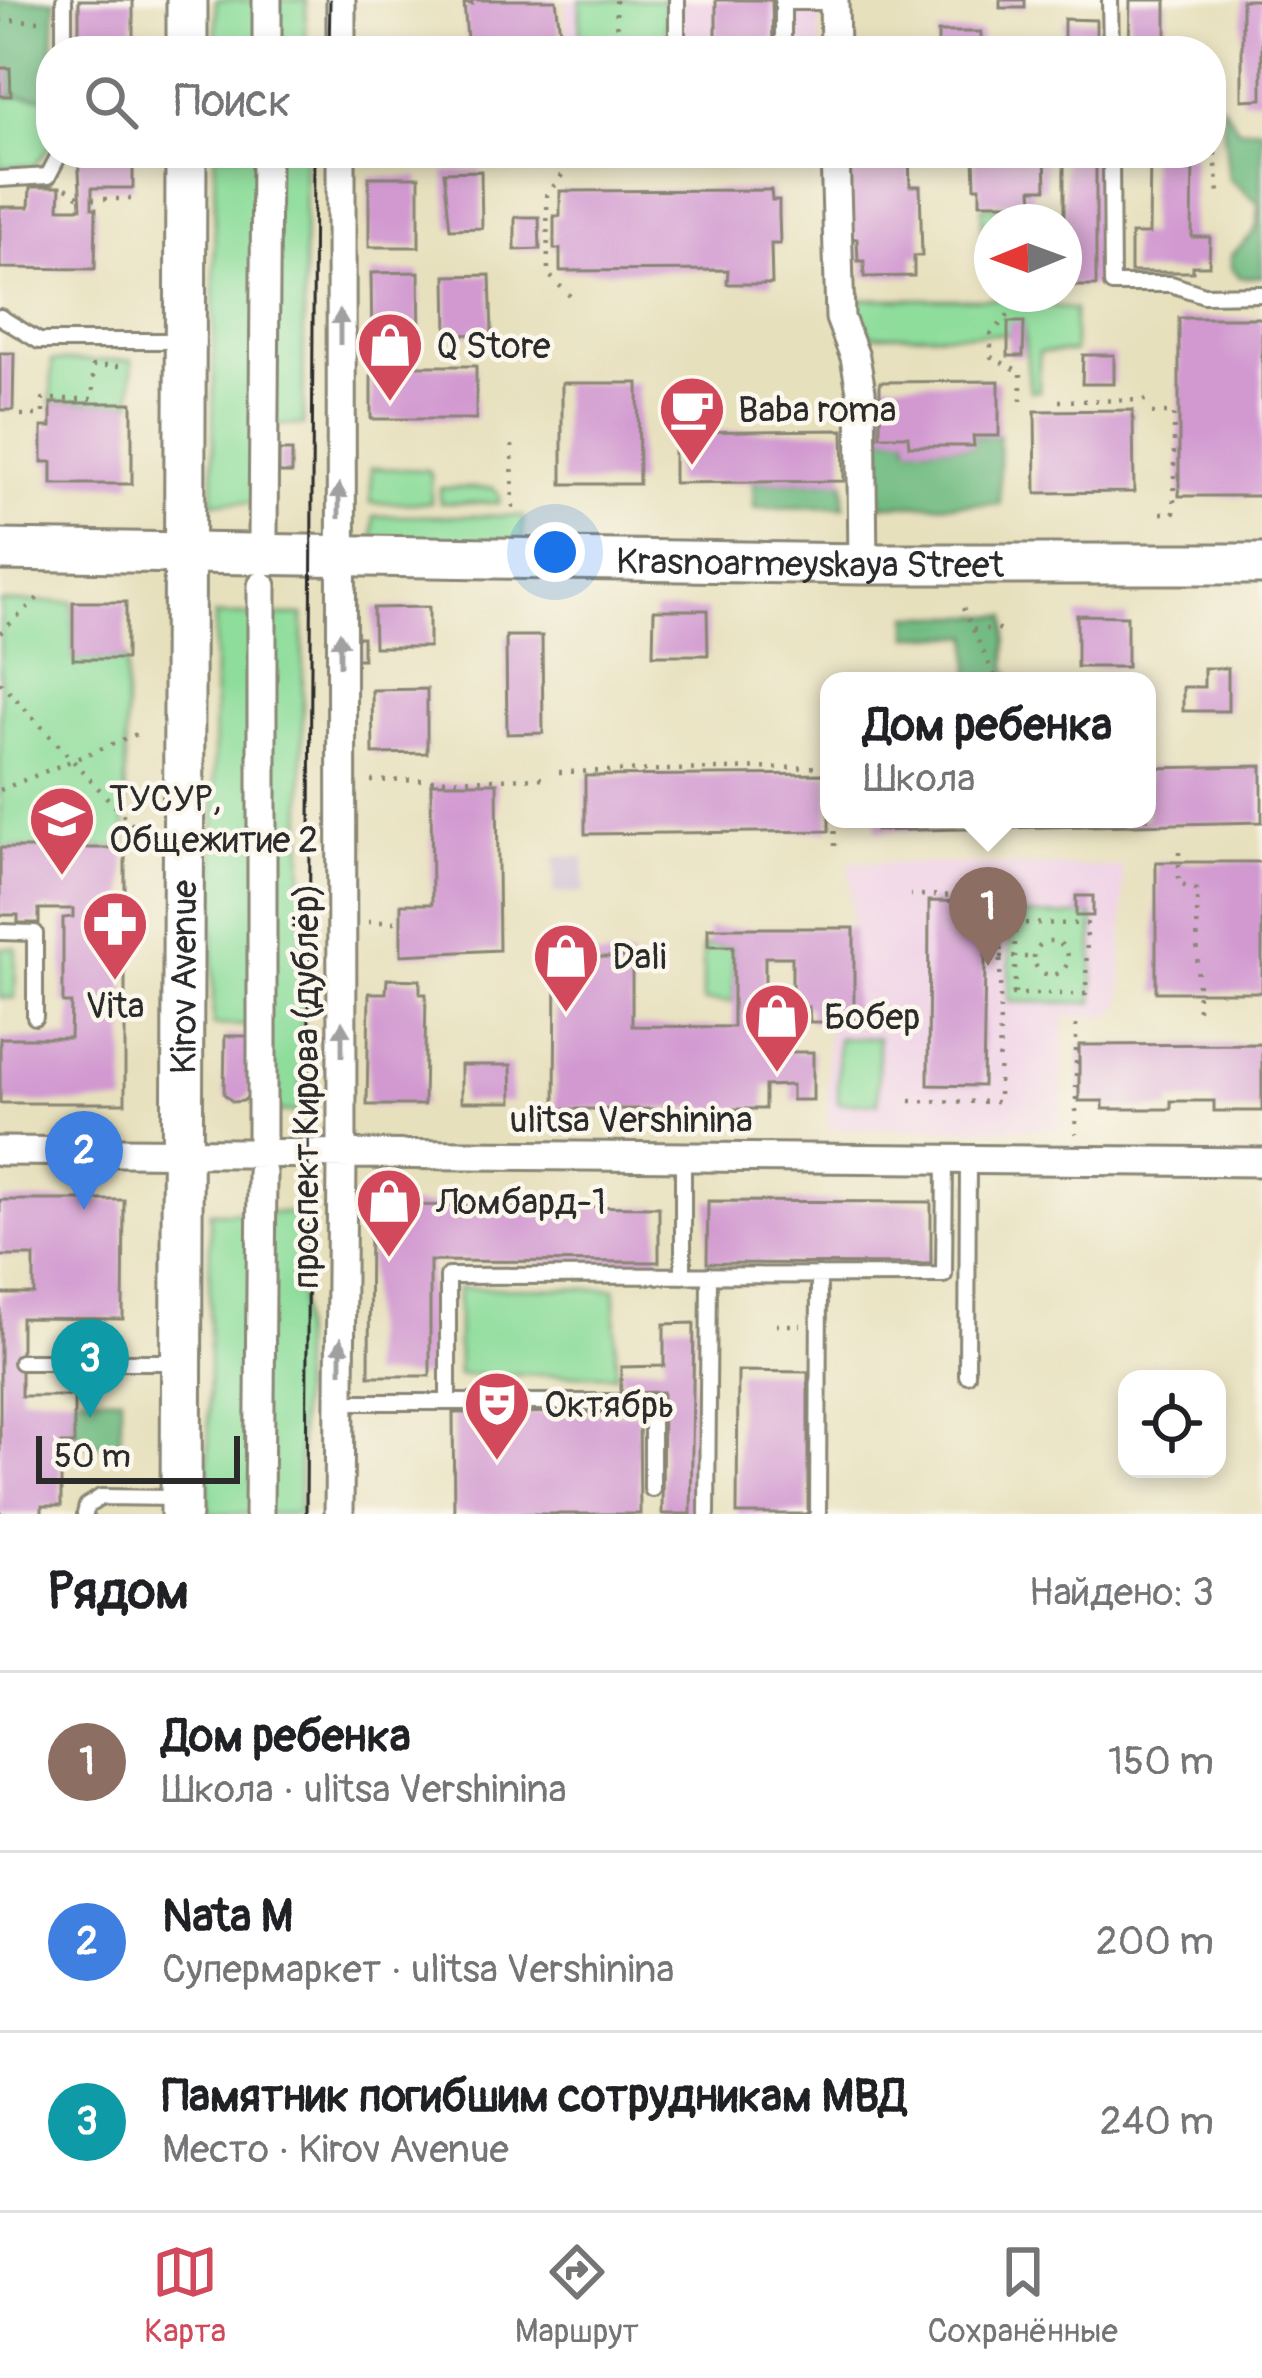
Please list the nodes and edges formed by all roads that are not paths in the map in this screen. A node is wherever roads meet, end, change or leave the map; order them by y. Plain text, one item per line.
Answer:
1 (64, 0) edge
2 (187, 0) edge
3 (267, 0) edge
4 (341, 0) edge
5 (677, 0) edge
6 (1111, 0) edge
7 (783, 1) edge
8 (834, 1) edge
9 (64, 36) edge
10 (187, 36) edge
11 (267, 36) edge
12 (341, 36) edge
13 (677, 36) edge
14 (784, 36) edge
15 (835, 36) edge
16 (1111, 36) edge
17 (52, 168) edge
18 (186, 168) edge
19 (266, 168) edge
20 (341, 168) edge
21 (836, 168) edge
22 (1112, 168) edge
23 (0, 179) edge
24 (1262, 294) edge
25 (0, 317) edge
26 (185, 341) junction
27 (263, 536) dead end
28 (0, 550) edge
29 (184, 554) junction
30 (339, 557) junction
31 (863, 564) junction
32 (1262, 564) edge
33 (262, 586) dead end
34 (0, 932) edge
35 (35, 1017) dead end
36 (262, 1141) dead end
37 (0, 1151) edge
38 (182, 1154) junction
39 (683, 1155) junction
40 (343, 1156) junction
41 (956, 1157) junction
42 (1262, 1162) edge
43 (262, 1173) dead end
44 (709, 1275) junction
45 (819, 1275) junction
46 (683, 1276) junction
47 (21, 1362) dead end
48 (182, 1362) junction
49 (967, 1375) dead end
50 (340, 1402) junction
51 (448, 1402) junction
52 (652, 1489) dead end
53 (182, 1506) edge
54 (85, 1514) edge
55 (259, 1514) edge
56 (339, 1514) edge
57 (707, 1514) edge
58 (818, 1514) edge

1 - 9 lane
2 - 10 main road
3 - 11 street
4 - 12 street
5 - 13 lane
6 - 16 lane
7 - 8 lane
7 - 14 lane
8 - 15 street
17 - 23 lane
18 - 26 main road, Kirov Avenue
19 - 27 street
30 -> 20 street, проспект Кирова (дублёр)
21 - 31 street
22 - 24 lane
25 - 26 lane
26 - 29 main road, Kirov Avenue
28 - 29 main road, Krasnoarmeyskaya Street
29 - 30 main road, Krasnoarmeyskaya Street
29 - 38 main road, Kirov Avenue
30 - 31 main road, Krasnoarmeyskaya Street
40 -> 30 street, проспект Кирова (дублёр)
31 - 32 main road, Krasnoarmeyskaya Street
33 - 36 street
34 - 35 lane
37 - 38 street, ulitsa Vershinina
38 - 40 street, ulitsa Vershinina
38 - 48 main road, Kirov Avenue
39 - 40 street, ulitsa Vershinina
39 - 41 street, ulitsa Vershinina
39 - 46 lane
50 -> 40 street, проспект Кирова (дублёр)
41 - 42 street, ulitsa Vershinina
41 - 45 lane
41 - 49 lane
43 - 55 street
44 - 45 lane
44 - 46 lane
44 - 57 lane
45 - 58 lane
46 - 51 lane
47 - 48 lane
48 - 53 main road, Kirov Avenue
50 - 51 lane
50 - 56 street, проспект Кирова (дублёр)
51 - 52 lane
53 - 54 lane

